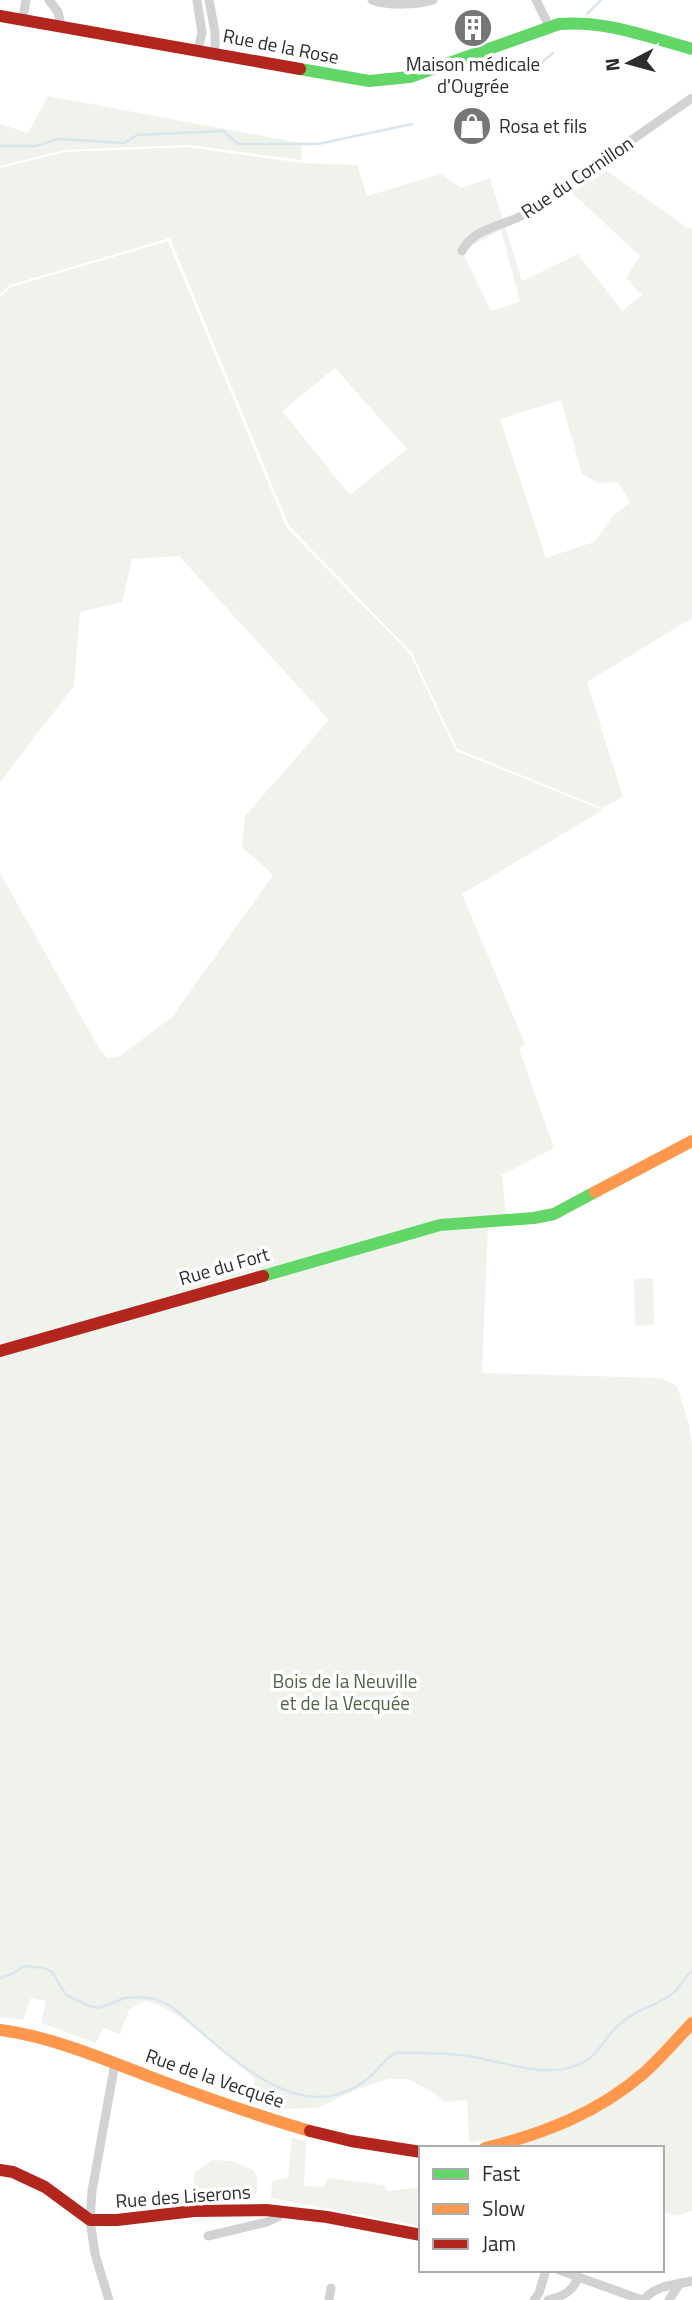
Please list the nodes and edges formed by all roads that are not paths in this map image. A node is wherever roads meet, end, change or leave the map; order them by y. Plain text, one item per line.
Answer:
1 (26, 0) edge
2 (49, 0) edge
3 (197, 0) edge
4 (209, 0) edge
5 (372, 0) edge
6 (433, 0) edge
7 (536, 0) edge
8 (0, 16) edge
9 (23, 18) junction
10 (61, 25) junction
11 (550, 28) junction
12 (692, 49) edge
13 (198, 50) junction
14 (215, 54) junction
15 (692, 98) edge
16 (462, 251) dead end
17 (692, 1141) edge
18 (0, 1351) edge
19 (692, 2022) edge
20 (0, 2030) edge
21 (115, 2063) junction
22 (494, 2146) edge
23 (419, 2152) edge
24 (0, 2170) edge
25 (279, 2211) junction
26 (90, 2220) junction
27 (419, 2235) edge
28 (208, 2236) dead end
29 (545, 2272) edge
30 (564, 2272) edge
31 (578, 2277) junction
32 (692, 2281) edge
33 (680, 2283) junction
34 (331, 2288) dead end
35 (108, 2300) edge
36 (329, 2300) edge
37 (534, 2300) edge
38 (548, 2300) edge
39 (643, 2300) edge
40 (669, 2300) edge

1 - 9 street
2 - 10 street
3 - 13 street
4 - 14 street
5 - 6 street
7 - 11 street
8 - 9 main road, Rue de la Rose
9 - 10 main road, Rue de la Rose
10 - 13 main road, Rue de la Rose
11 - 12 main road, Rue de la Rose
11 - 14 main road, Rue de la Rose
13 - 14 main road, Rue de la Rose
15 - 16 street, Rue du Cornillon
17 - 18 main road, Rue du Fort
19 - 22 main road
20 - 21 main road, Rue de la Vecquée
21 - 23 main road, Rue de la Vecquée
21 - 26 street
24 - 26 main road
25 - 26 main road, Rue des Liserons
25 - 27 main road, Rue des Liserons
25 - 28 street, Rue des Liserons
26 - 35 street
29 - 37 street
30 - 31 street
31 - 38 street
31 - 39 street
32 - 33 street
33 - 39 street
33 - 40 street
34 - 36 street

